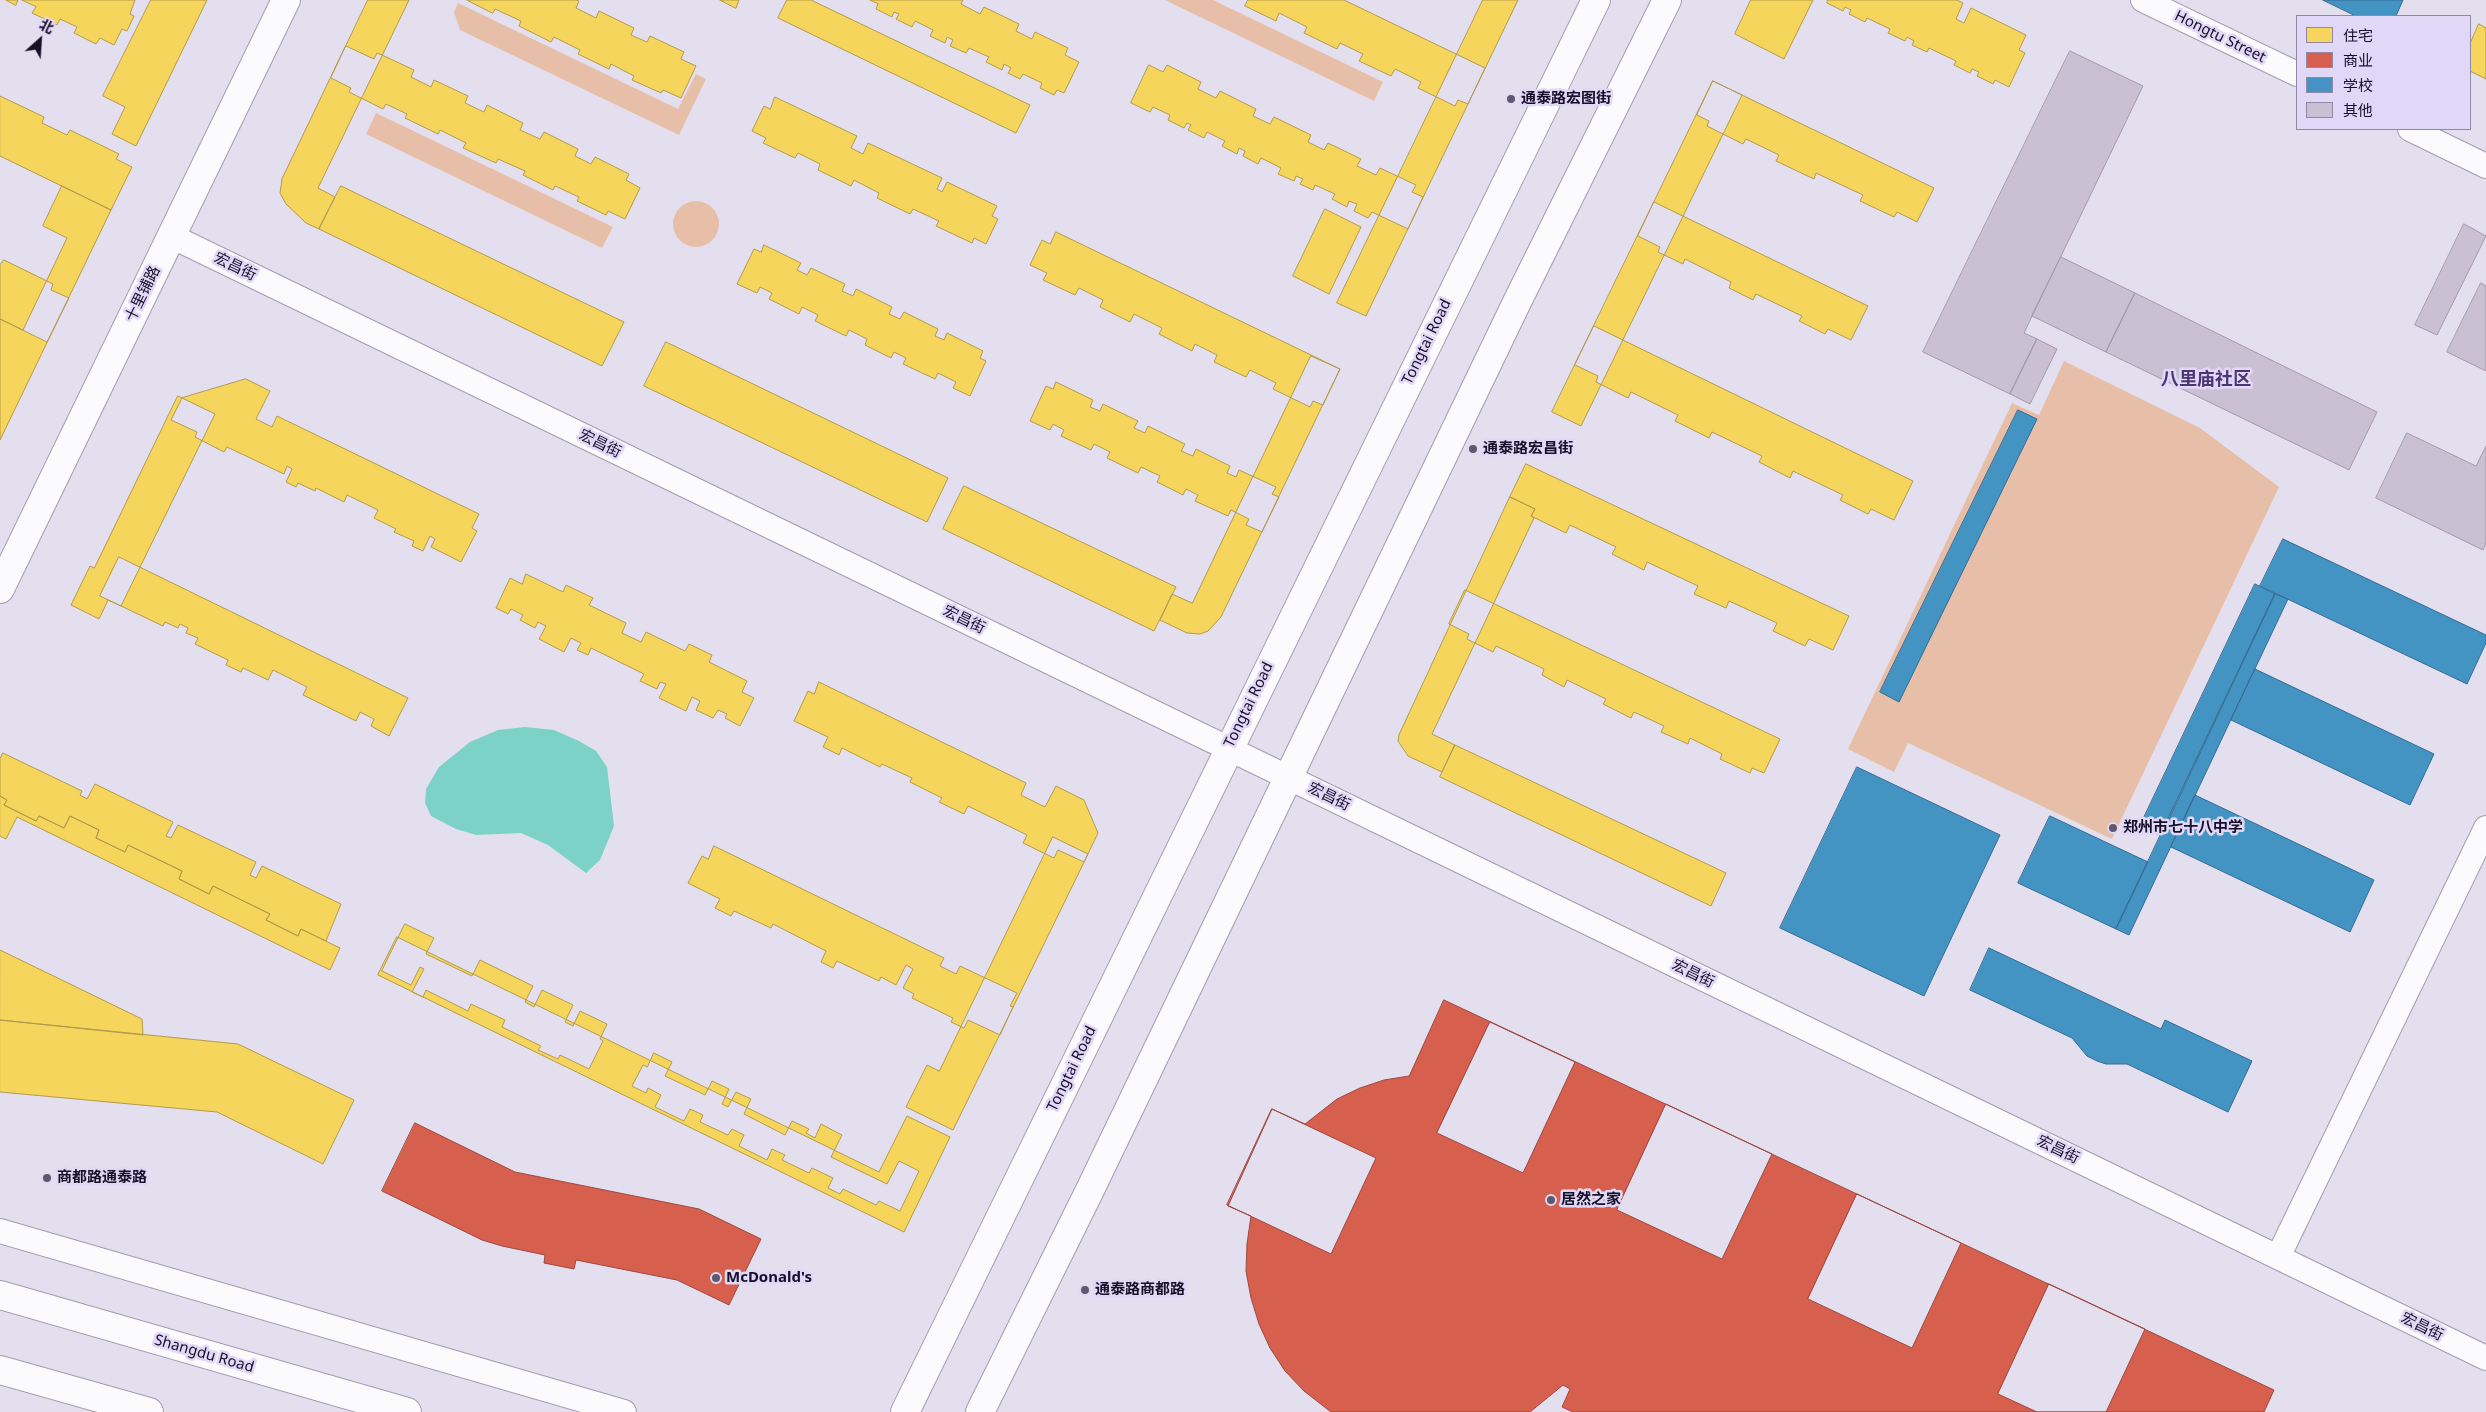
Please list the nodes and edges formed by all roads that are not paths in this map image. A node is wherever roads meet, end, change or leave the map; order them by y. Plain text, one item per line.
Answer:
1 (286, 0) edge
2 (1596, 0) edge
3 (1667, 0) edge
4 (2143, 0) edge
5 (2296, 74) edge
6 (2412, 130) edge
7 (2486, 166) edge
8 (171, 236) junction
9 (0, 589) edge
10 (1228, 748) junction
11 (1288, 777) junction
12 (2486, 828) edge
13 (0, 1231) edge
14 (2278, 1257) junction
15 (0, 1295) edge
16 (2486, 1358) edge
17 (0, 1370) edge
18 (149, 1412) edge
19 (407, 1412) edge
20 (624, 1412) edge
21 (905, 1412) edge
22 (980, 1412) edge

1 - 8 street, 十里铺路
2 - 10 street, Tongtai Road
3 - 11 street
4 - 5 street, Hongtu Street
6 - 7 street
8 - 9 street, 十里铺路
8 - 10 street, 宏昌街
10 - 11 street, 宏昌街
10 - 21 street, Tongtai Road
11 - 14 street, 宏昌街
11 - 22 street
12 - 14 street
13 - 20 street
14 - 16 street, 宏昌街
15 - 19 street, Shangdu Road
17 - 18 street

